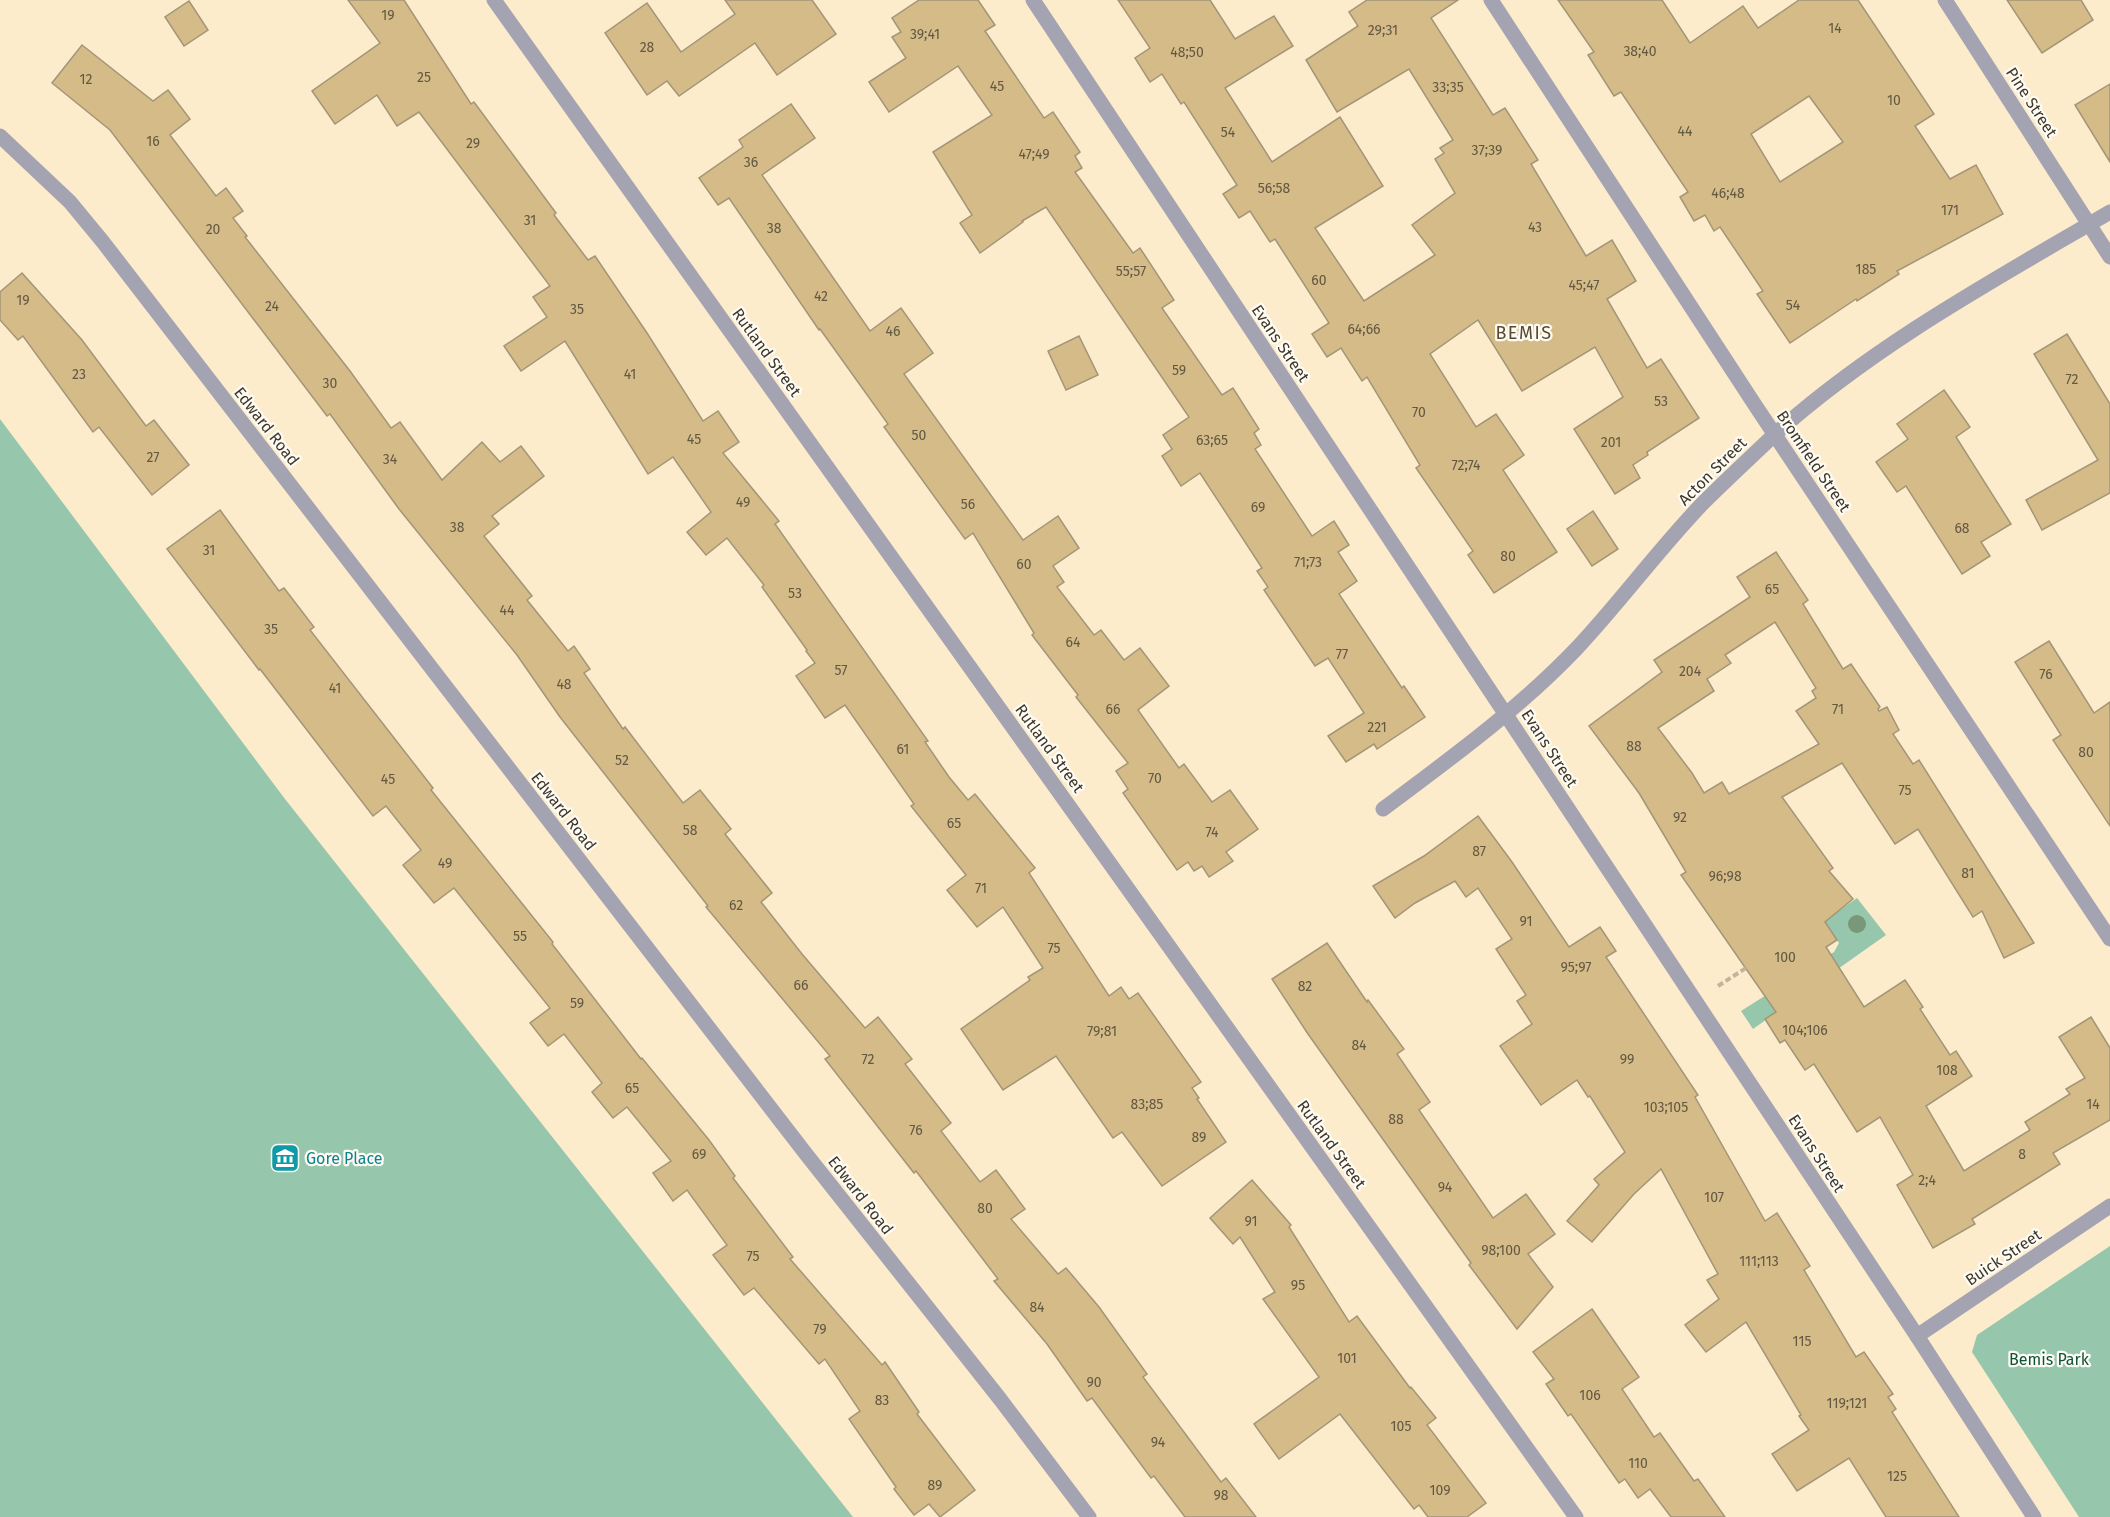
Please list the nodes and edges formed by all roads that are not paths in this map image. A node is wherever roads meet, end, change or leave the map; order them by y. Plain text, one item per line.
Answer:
1 (494, 0) edge
2 (1033, 0) edge
3 (1491, 0) edge
4 (1945, 0) edge
5 (0, 136) edge
6 (2110, 212) edge
7 (2088, 224) junction
8 (2110, 257) edge
9 (1775, 434) junction
10 (1506, 714) junction
11 (1383, 809) dead end
12 (2110, 939) edge
13 (2110, 1206) edge
14 (1917, 1336) junction
15 (1089, 1517) edge
16 (1576, 1517) edge
17 (2034, 1517) edge

1 - 16 street, Rutland Street
2 - 10 street, Evans Street
3 - 9 street, Bromfield Street
4 - 7 street, Pine Street
5 - 15 street, Edward Road
6 - 7 street, Acton Street
7 - 8 street
7 - 9 street, Acton Street
9 - 10 street, Acton Street
9 - 12 street, Bromfield Street
10 - 11 street, Acton Street
10 - 14 street, Evans Street
13 - 14 street, Buick Street
14 - 17 street, Evans Street

